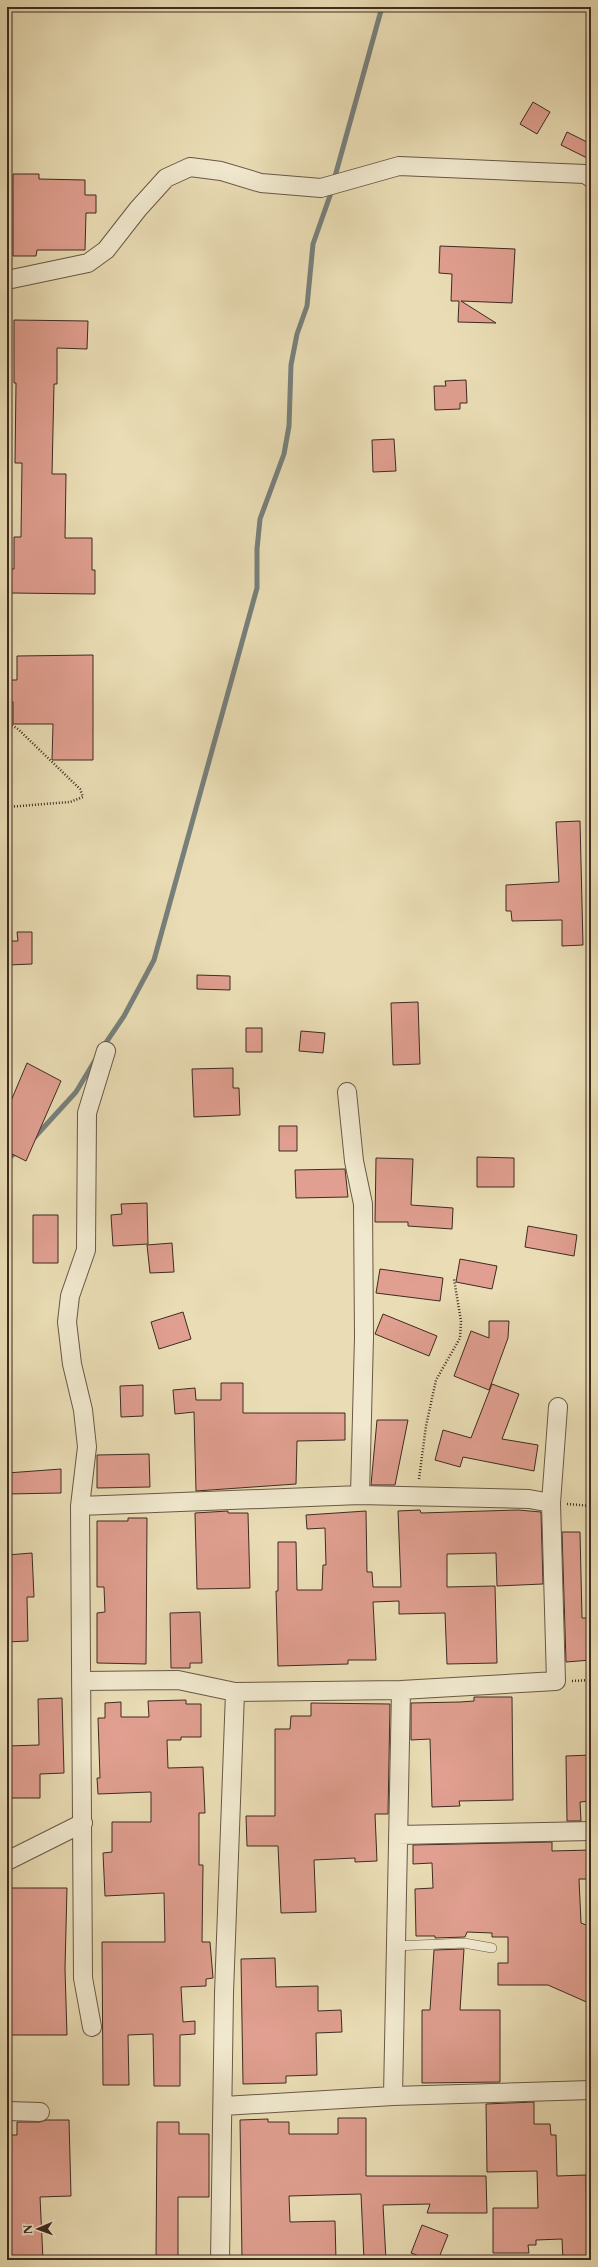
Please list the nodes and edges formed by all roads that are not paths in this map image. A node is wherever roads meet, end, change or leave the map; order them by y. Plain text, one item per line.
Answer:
1 (589, 173) edge
2 (7, 280) edge
3 (106, 1051) dead end
4 (347, 1092) dead end
5 (558, 1407) dead end
6 (360, 1495) junction
7 (551, 1504) junction
8 (80, 1506) junction
9 (82, 1681) junction
10 (401, 1690) junction
11 (235, 1692) junction
12 (83, 1823) junction
13 (591, 1831) edge
14 (398, 1835) junction
15 (7, 1861) edge
16 (395, 1946) junction
17 (492, 1948) dead end
18 (92, 2027) dead end
19 (591, 2090) edge
20 (393, 2096) junction
21 (224, 2106) junction
22 (7, 2111) edge
23 (40, 2112) dead end
24 (220, 2260) edge

1 - 2 street
3 - 8 street
4 - 6 street
5 - 7 street
6 - 7 street
6 - 8 street
7 - 10 street
8 - 9 street
9 - 11 street
9 - 12 street
10 - 11 street
10 - 14 street
11 - 21 street
12 - 15 street
12 - 18 street
13 - 14 street
14 - 16 street
16 - 17 lane
16 - 20 street
19 - 20 street
20 - 21 street
21 - 24 street
22 - 23 street

